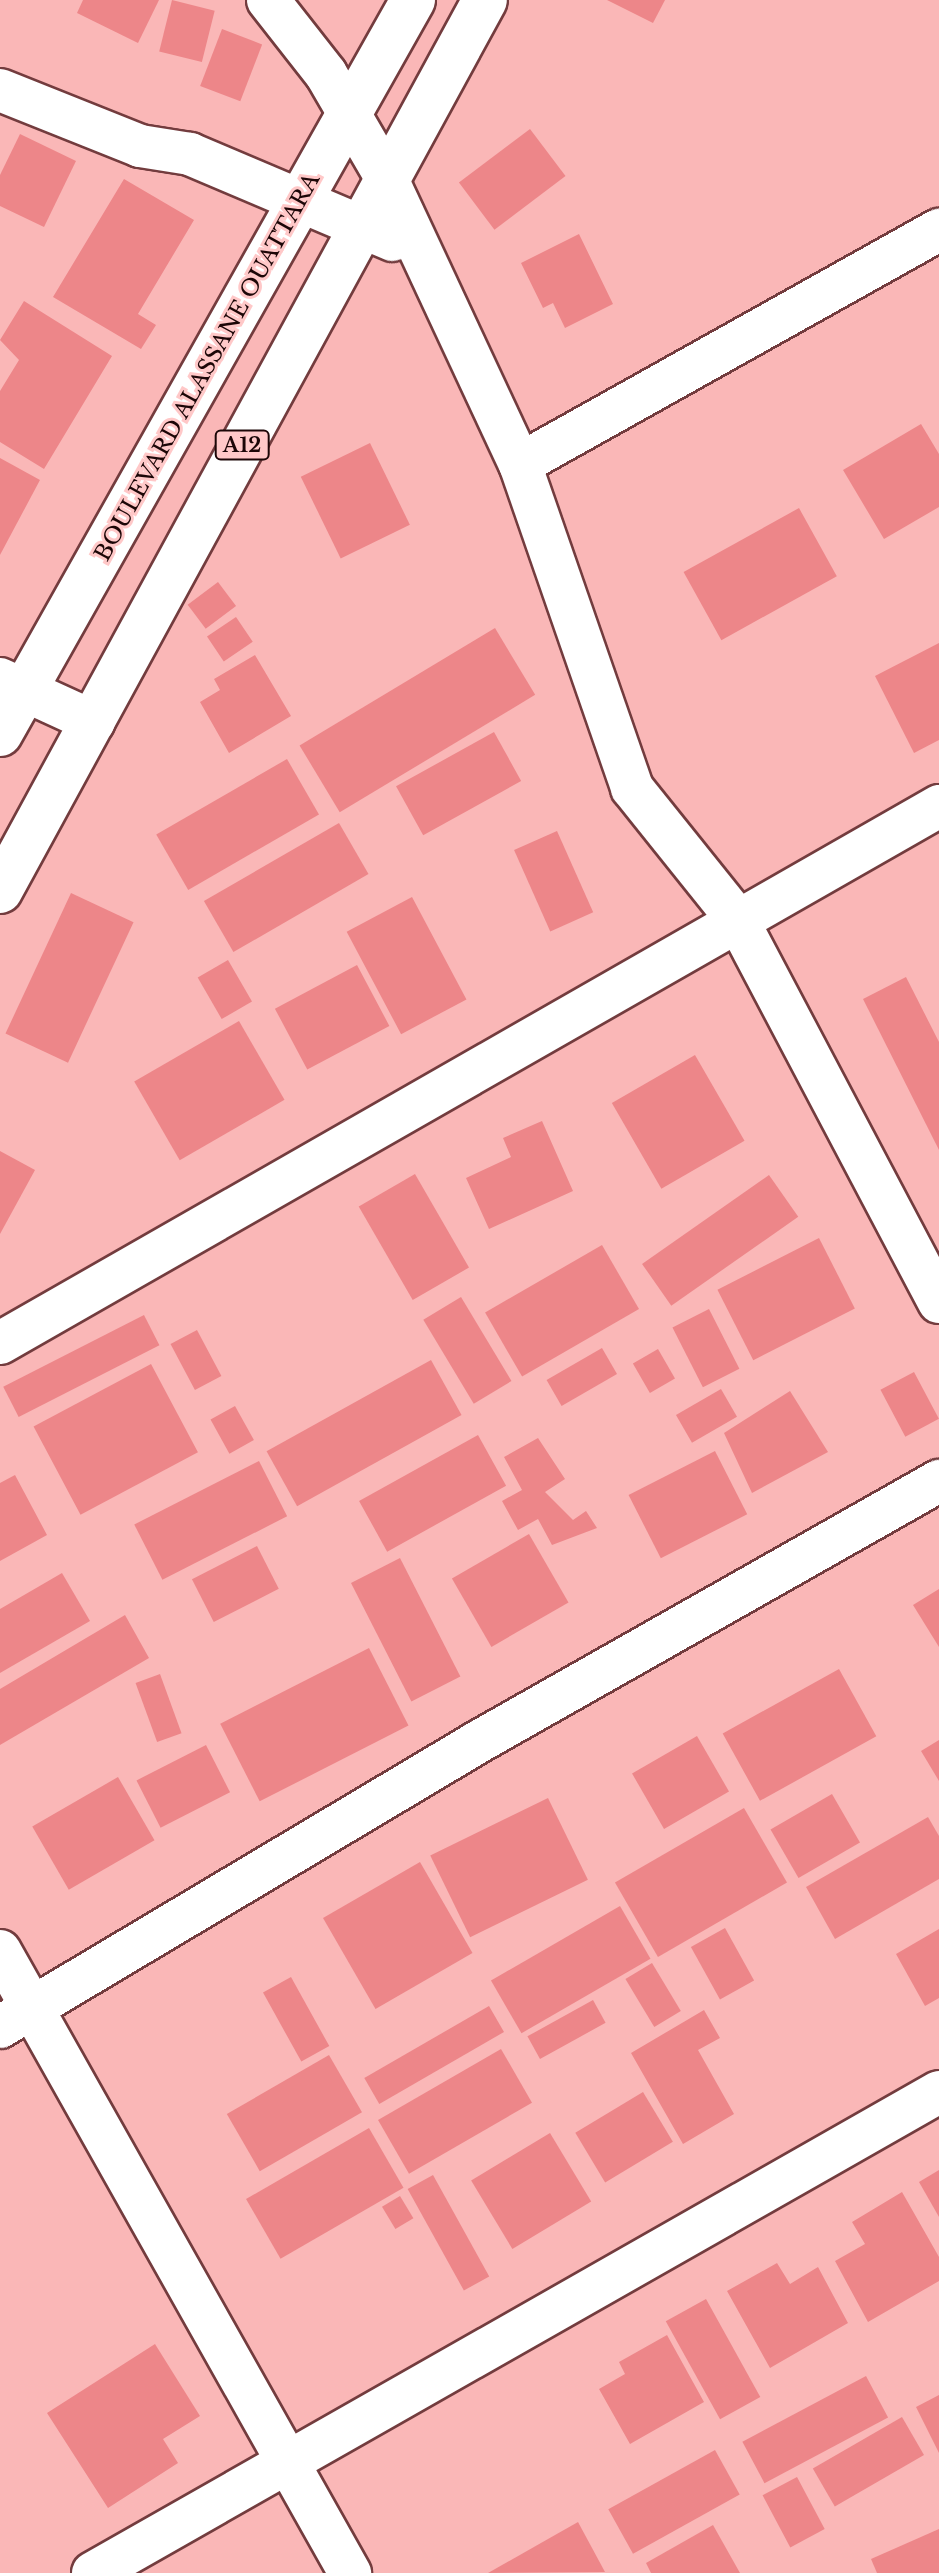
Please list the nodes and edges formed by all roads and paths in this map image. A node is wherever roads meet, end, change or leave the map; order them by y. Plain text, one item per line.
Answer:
1 (268, 0) edge
2 (413, 0) edge
3 (485, 0) edge
4 (0, 90) edge
5 (348, 117) junction
6 (386, 177) junction
7 (303, 199) junction
8 (363, 223) junction
9 (939, 230) edge
10 (419, 254) junction
11 (520, 464) junction
12 (12, 684) edge
13 (94, 722) junction
14 (0, 734) edge
15 (939, 806) edge
16 (0, 891) edge
17 (737, 919) junction
18 (939, 1302) edge
19 (0, 1343) edge
20 (939, 1481) edge
21 (0, 1951) edge
22 (16, 2019) edge
23 (939, 2092) edge
24 (286, 2463) junction
25 (93, 2573) edge
26 (350, 2573) edge

1 - 5 street
2 - 5 main road, BOULEVARD ALASSANE OUATTARA
3 - 6 main road, A12
4 - 7 street
5 - 6 street
5 - 7 main road, BOULEVARD ALASSANE OUATTARA
6 - 8 main road, A12
6 - 10 street
7 - 8 street
7 - 12 main road, BOULEVARD ALASSANE OUATTARA
8 - 10 street
8 - 13 main road, A12
9 - 11 street
10 - 11 street
11 - 17 street
12 - 13 street
12 - 14 main road, BOULEVARD ALASSANE OUATTARA
13 - 16 main road, A12
15 - 17 street
17 - 18 street
17 - 19 street
20 - 22 street
21 - 22 street
22 - 24 street
23 - 24 street
24 - 25 street
24 - 26 street

